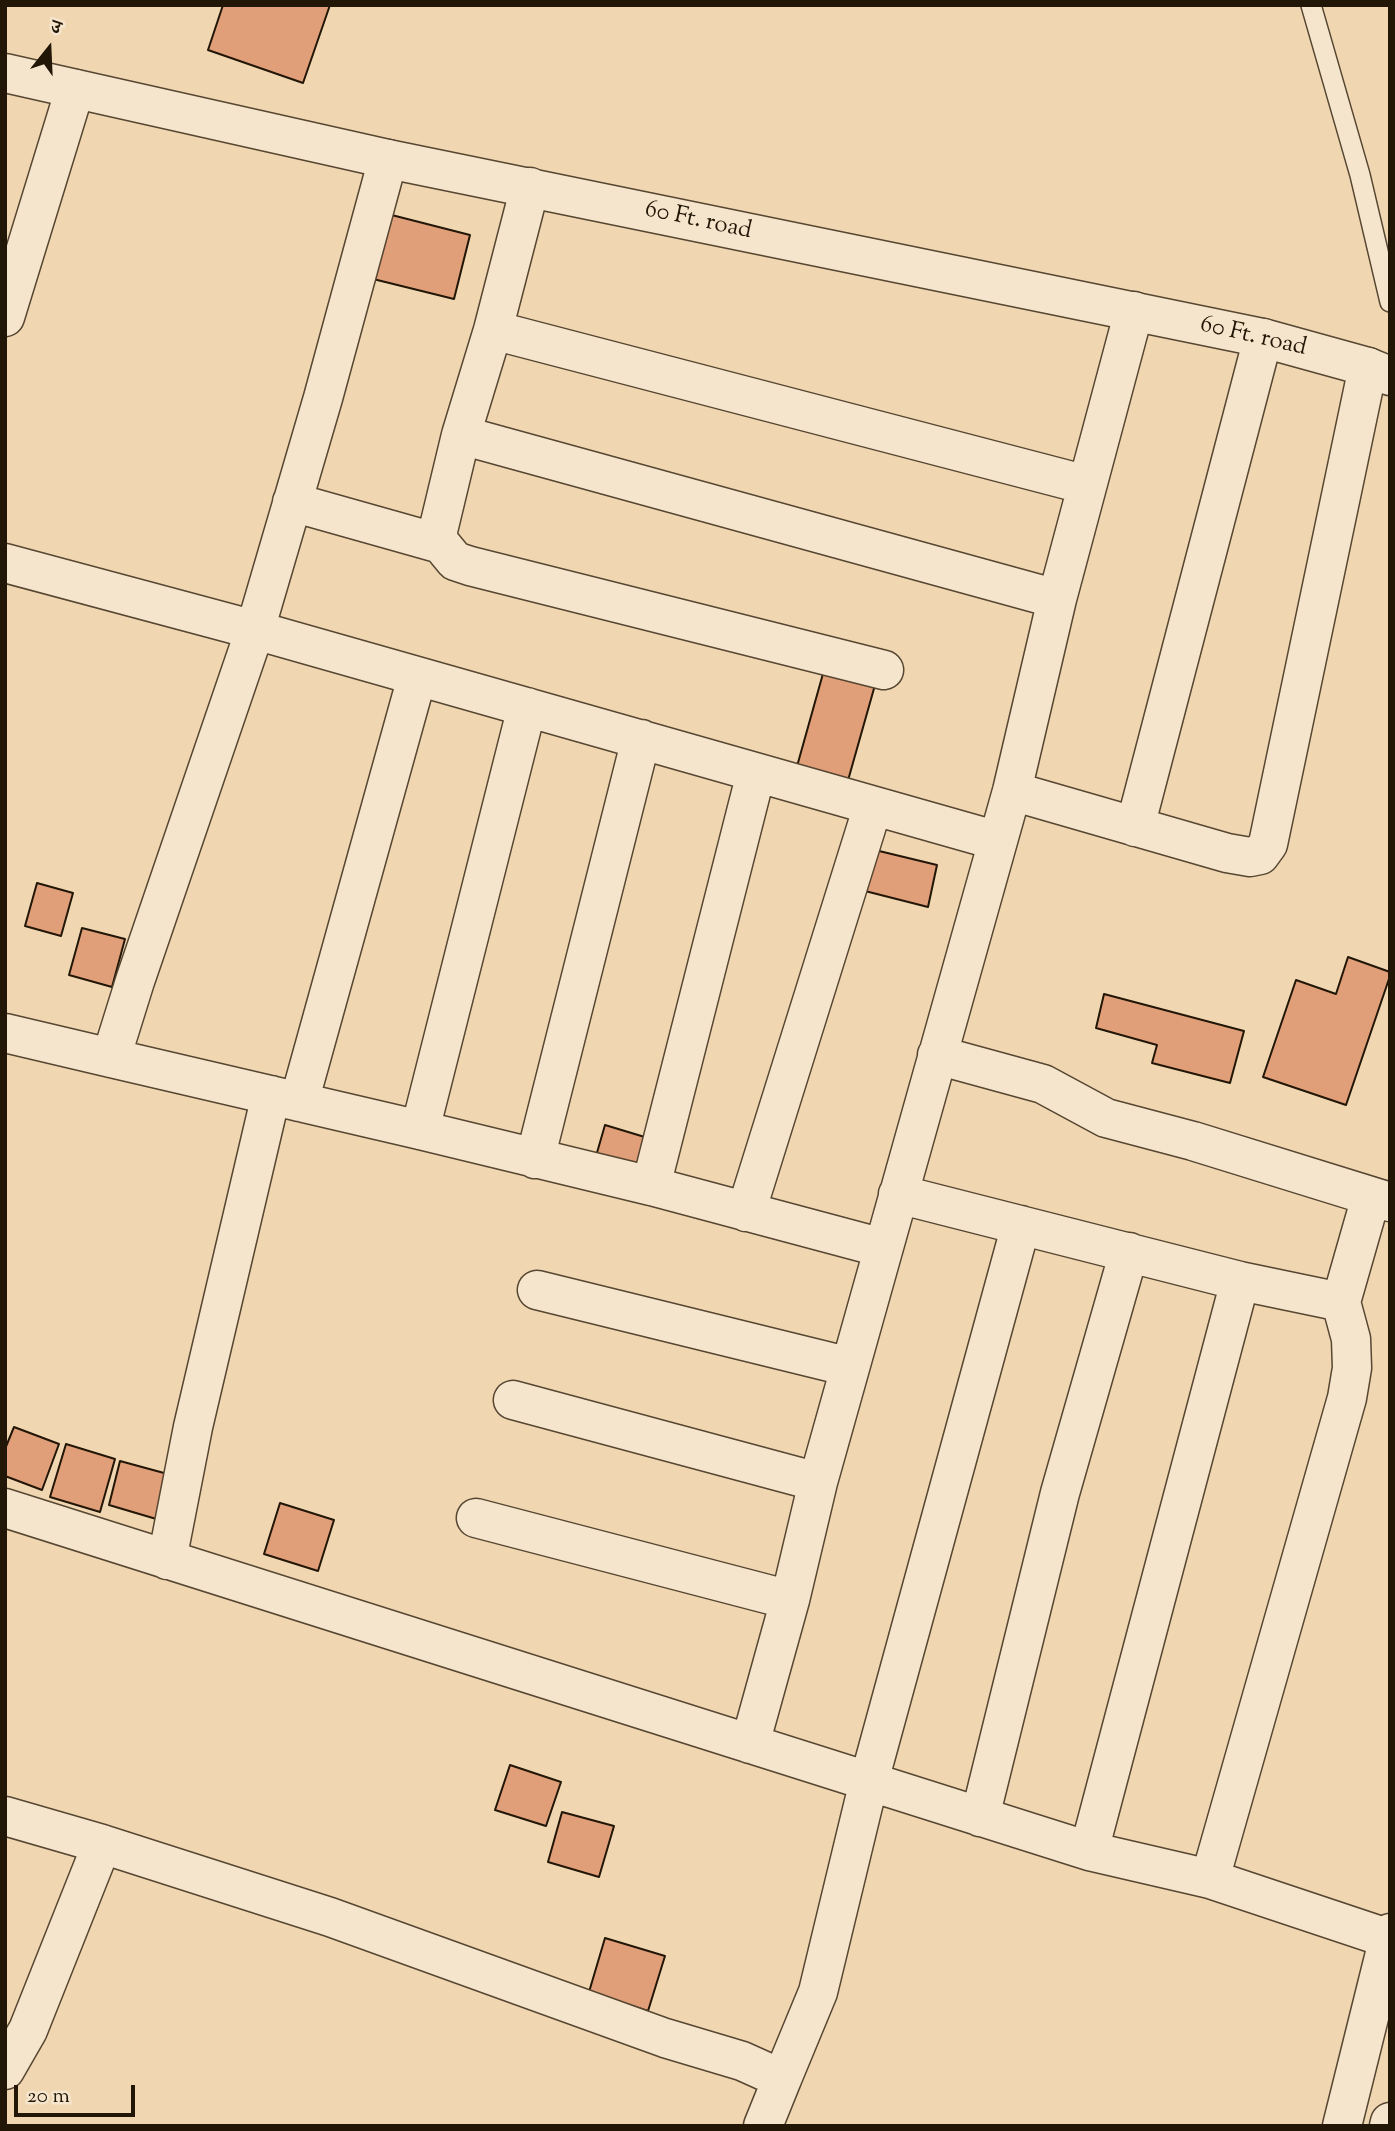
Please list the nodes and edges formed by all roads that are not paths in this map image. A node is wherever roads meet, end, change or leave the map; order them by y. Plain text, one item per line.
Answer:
1 (1311, 5) edge
2 (5, 73) edge
3 (75, 89) junction
4 (388, 159) junction
5 (530, 187) junction
6 (1390, 302) edge
7 (1134, 311) junction
8 (5, 317) edge
9 (493, 330) junction
10 (1263, 338) junction
11 (1379, 372) edge
12 (461, 435) junction
13 (1087, 485) junction
14 (292, 502) junction
15 (441, 544) junction
16 (5, 563) edge
17 (1057, 599) junction
18 (255, 629) junction
19 (884, 670) dead end
20 (417, 677) junction
21 (527, 708) junction
22 (641, 740) junction
23 (756, 773) junction
24 (1012, 791) junction
25 (873, 806) junction
26 (1135, 827) junction
27 (998, 842) junction
28 (5, 1033) edge
29 (937, 1055) junction
30 (111, 1058) junction
31 (285, 1099) junction
32 (420, 1130) junction
33 (535, 1159) junction
34 (651, 1186) junction
35 (898, 1194) junction
36 (1381, 1200) edge
37 (746, 1212) junction
38 (1021, 1225) junction
39 (883, 1248) junction
40 (1129, 1252) junction
41 (1240, 1280) junction
42 (537, 1290) dead end
43 (1341, 1302) junction
44 (850, 1367) junction
45 (513, 1399) dead end
46 (818, 1482) junction
47 (5, 1508) edge
48 (476, 1518) dead end
49 (167, 1560) junction
50 (790, 1600) junction
51 (750, 1744) junction
52 (869, 1781) junction
53 (5, 1816) edge
54 (980, 1817) junction
55 (102, 1844) junction
56 (1089, 1851) junction
57 (1210, 1879) junction
58 (1389, 1937) edge
59 (17, 2025) edge
60 (5, 2070) edge
61 (782, 2079) junction
62 (763, 2126) edge
63 (1342, 2126) edge

1 - 6 lane
2 - 3 street, 60 Ft. road
3 - 4 street, 60 Ft. road
3 - 8 street
4 - 5 street, 60 Ft. road
4 - 14 street
5 - 7 street, 60 Ft. road
5 - 9 street
7 - 10 street, 60 Ft. road
7 - 13 street
9 - 12 street
9 - 13 street
10 - 11 street, 60 Ft. road
10 - 26 street
11 - 26 street
12 - 15 street
12 - 17 street
13 - 17 street
14 - 15 street
14 - 18 street
15 - 19 street
16 - 18 street
17 - 24 street
18 - 20 street
18 - 30 street
20 - 21 street
20 - 31 street
21 - 22 street
21 - 32 street
22 - 23 street
22 - 33 street
23 - 25 street
23 - 34 street
24 - 26 street
24 - 27 street
25 - 27 street
25 - 37 street
27 - 29 street
28 - 30 street
29 - 35 street
29 - 36 street
30 - 31 street
31 - 32 street
31 - 49 street
32 - 33 street
33 - 34 street
34 - 37 street
35 - 38 street
35 - 39 street
36 - 43 street
37 - 39 street
38 - 40 street
38 - 52 street
39 - 44 street
40 - 41 street
40 - 54 street
41 - 43 street
41 - 56 street
42 - 44 street
43 - 57 street
44 - 46 street
45 - 46 street
46 - 50 street
47 - 49 street
48 - 50 street
49 - 51 street
50 - 51 street
51 - 52 street
52 - 54 street
52 - 61 street
53 - 55 street
54 - 56 street
55 - 59 street
55 - 61 street
56 - 57 street
57 - 58 street
58 - 63 street
59 - 60 street
61 - 62 street

